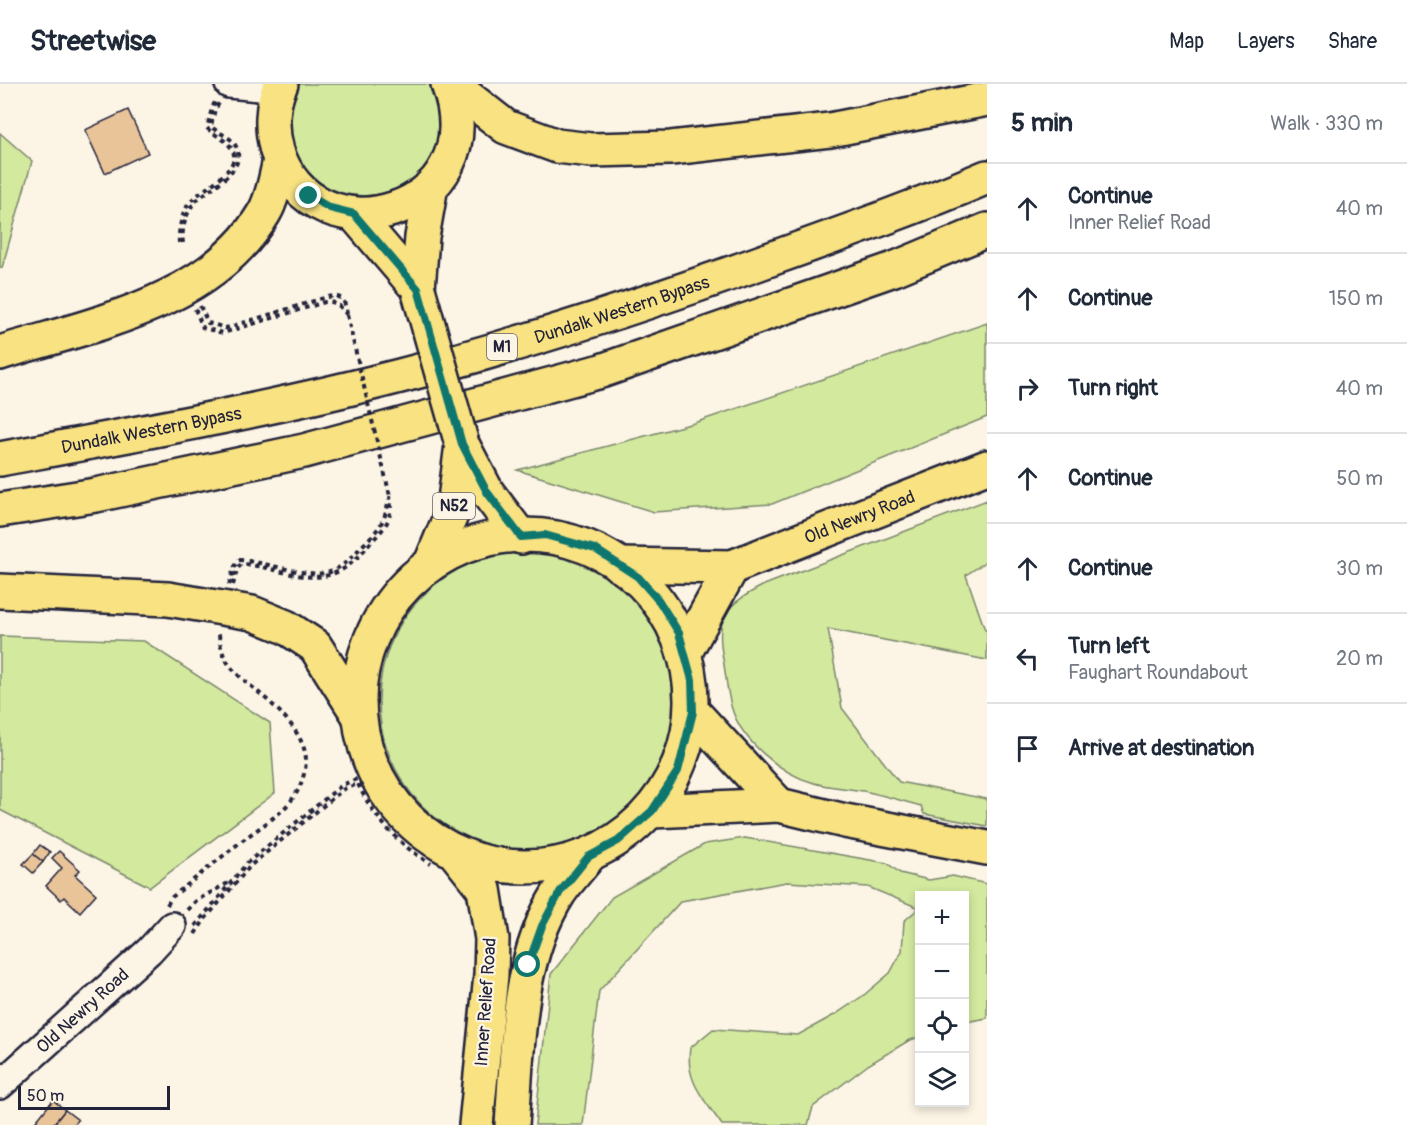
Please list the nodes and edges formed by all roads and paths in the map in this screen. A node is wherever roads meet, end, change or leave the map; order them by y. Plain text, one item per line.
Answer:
1 (449, 84) edge
2 (280, 86) edge
3 (226, 89) edge
4 (987, 99) edge
5 (280, 160) junction
6 (987, 177) edge
7 (431, 186) junction
8 (354, 214) junction
9 (987, 230) edge
10 (418, 289) junction
11 (198, 299) dead end
12 (192, 300) dead end
13 (347, 315) junction
14 (0, 353) edge
15 (462, 444) junction
16 (0, 459) edge
17 (987, 467) edge
18 (0, 510) edge
19 (521, 537) junction
20 (431, 563) junction
21 (619, 565) junction
22 (732, 567) junction
23 (231, 589) dead end
24 (0, 591) edge
25 (221, 631) dead end
26 (684, 654) junction
27 (693, 712) junction
28 (358, 714) junction
29 (369, 778) junction
30 (779, 805) junction
31 (652, 811) junction
32 (987, 848) edge
33 (588, 857) junction
34 (447, 861) junction
35 (251, 865) junction
36 (230, 882) junction
37 (178, 931) junction
38 (0, 1085) edge
39 (476, 1125) edge
40 (512, 1125) edge

1 - 4 main road
1 - 7 main road, N52
2 - 3 street
2 - 5 main road, N52
3 - 3 path
5 - 8 main road, N52
5 - 14 main road
6 - 16 main road, Dundalk Western Bypass / M1
7 - 8 main road, N52
7 - 10 main road, N52
8 - 10 main road, N52
9 - 18 main road
10 - 15 main road, N52, bridge
11 - 13 path
12 - 13 path
13 - 23 path, bridge
15 - 19 main road, N52
15 - 20 main road, N52
17 - 22 main road, Old Newry Road
19 - 20 main road, N52
19 - 21 main road, N52
20 - 28 main road, N52
21 - 22 main road, Old Newry Road
21 - 26 main road, N52
22 - 26 main road
24 - 28 main road
25 - 37 path
26 - 27 main road, N52
27 - 30 main road
27 - 31 main road, N52
28 - 29 main road, N52
29 - 34 main road, N52
29 - 34 path
29 - 35 path
29 - 36 path
30 - 31 main road
30 - 32 main road
31 - 33 main road, N52
33 - 34 main road, N52
33 - 40 main road, Inner Relief Road / N52
34 - 39 main road, Inner Relief Road / N52
35 - 36 path
35 - 37 path
36 - 37 path
36 - 37 path
37 - 38 street, Old Newry Road

